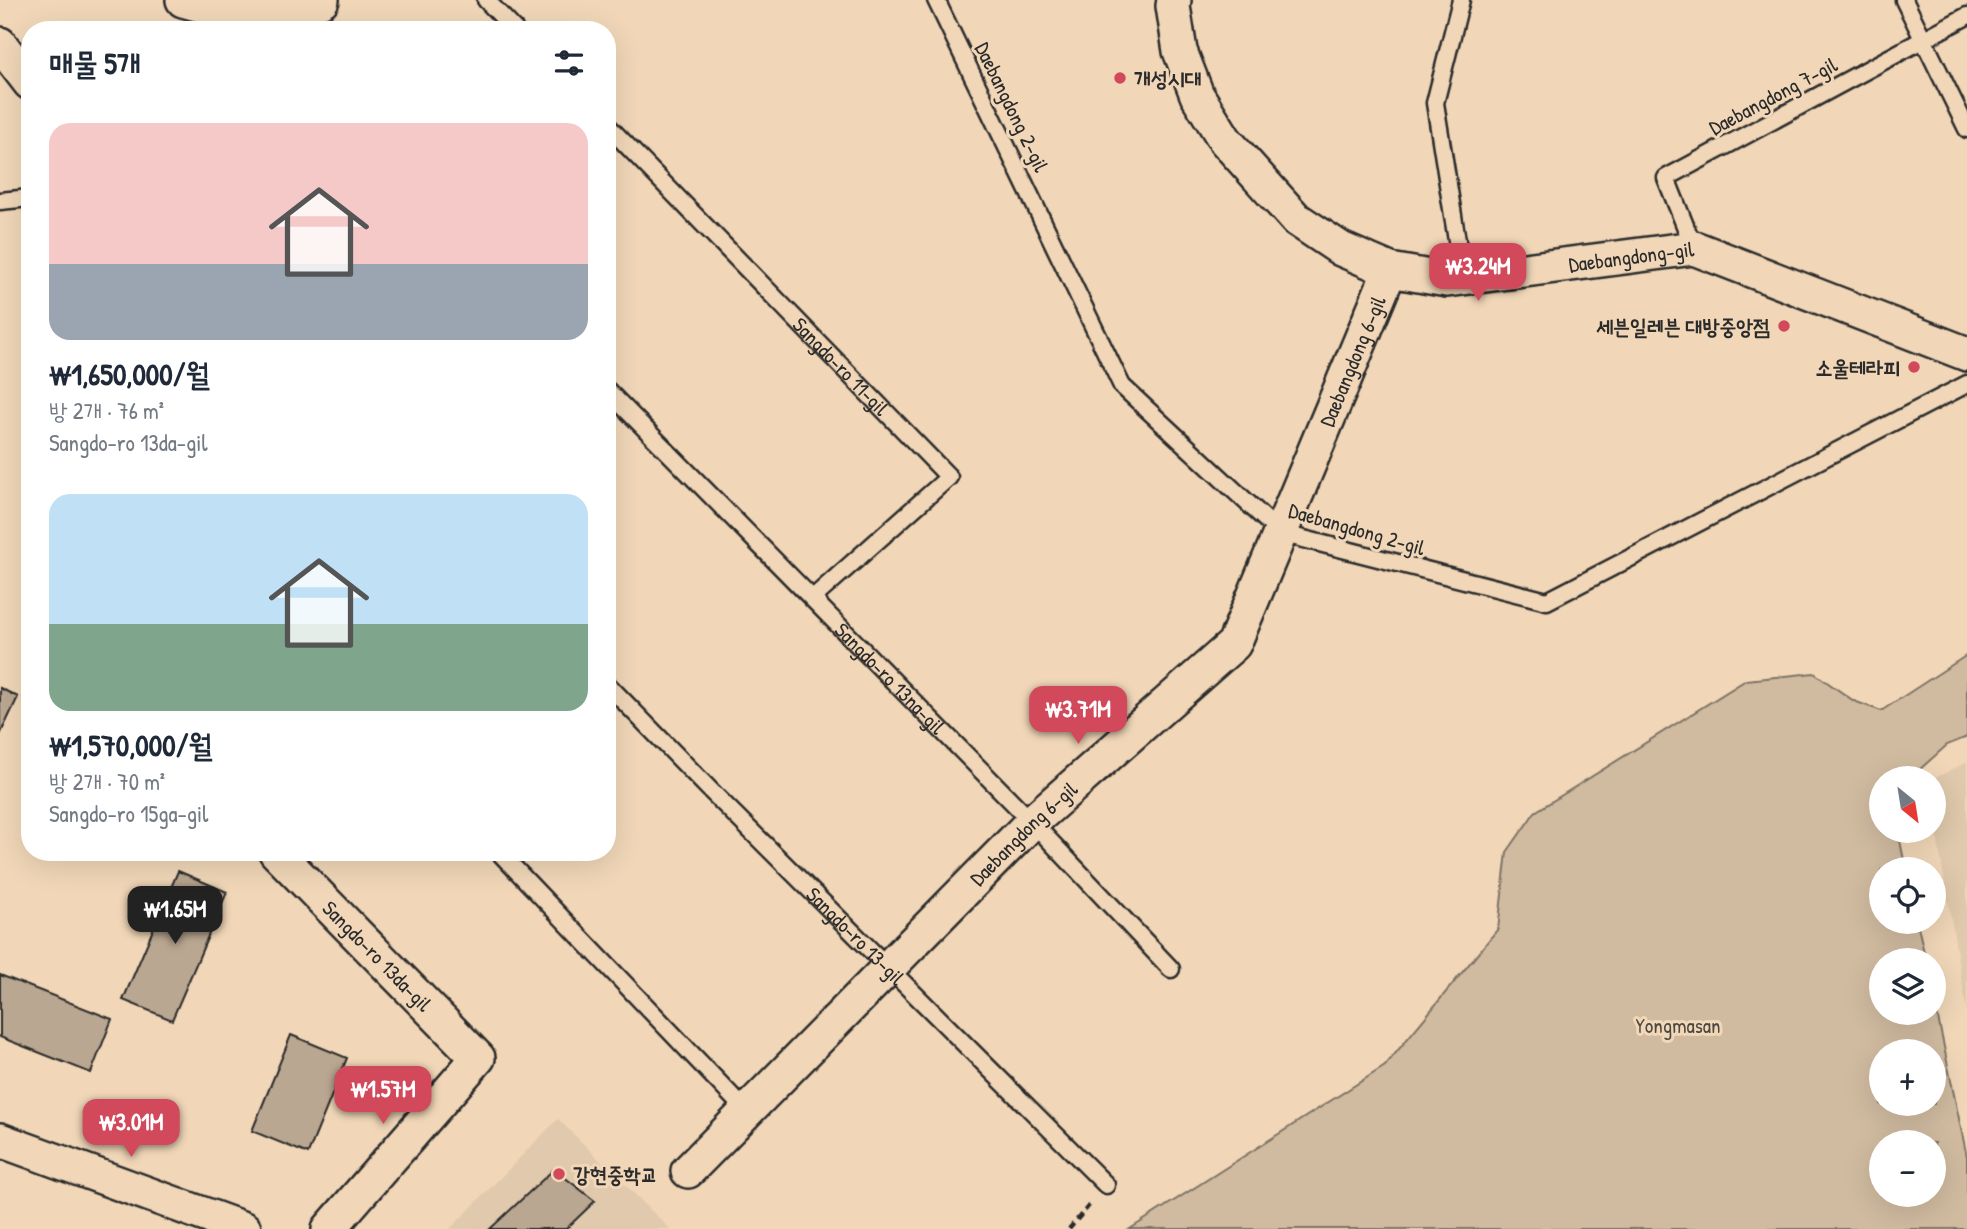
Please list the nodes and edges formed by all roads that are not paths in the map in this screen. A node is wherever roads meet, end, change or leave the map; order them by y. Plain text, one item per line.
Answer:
1 (183, 0) edge
2 (322, 0) edge
3 (486, 0) edge
4 (936, 0) edge
5 (1174, 0) edge
6 (1461, 0) edge
7 (1904, 0) edge
8 (1967, 16) edge
9 (241, 21) edge
10 (248, 21) edge
11 (506, 21) edge
12 (1923, 39) junction
13 (0, 44) edge
14 (21, 71) edge
15 (1967, 129) edge
16 (616, 134) edge
17 (21, 199) edge
18 (0, 201) edge
19 (1694, 248) junction
20 (1390, 270) junction
21 (1463, 278) junction
22 (1967, 354) edge
23 (1967, 384) edge
24 (616, 399) edge
25 (1280, 533) junction
26 (813, 598) junction
27 (616, 693) edge
28 (1032, 822) junction
29 (285, 861) edge
30 (508, 861) edge
31 (890, 968) junction
32 (1171, 969) dead end
33 (747, 1112) junction
34 (0, 1140) edge
35 (688, 1171) dead end
36 (1107, 1185) road end
37 (244, 1229) edge
38 (329, 1229) edge

1 - 9 street
2 - 10 street
3 - 11 lane
4 - 25 lane, Daebangdong 2-gil
5 - 20 street, Daebangdong-gil
6 - 21 lane
7 - 12 lane
8 - 12 lane, Daebangdong 7-gil
12 - 15 lane
12 - 19 lane, Daebangdong 7-gil
13 - 14 street
16 - 26 lane, Sangdo-ro 11-gil
17 - 18 lane
19 - 21 street, Daebangdong-gil
19 - 22 street, Daebangdong-gil
20 - 21 street, Daebangdong-gil
20 - 25 street, Daebangdong 6-gil
23 - 25 lane, Daebangdong 2-gil
24 - 26 lane, Sangdo-ro 13na-gil
25 - 28 street, Daebangdong 6-gil
26 - 28 lane, Sangdo-ro 13na-gil
27 - 31 lane, Sangdo-ro 13-gil
28 - 31 street, Daebangdong 6-gil
28 - 32 lane, Sangdo-ro 13na-gil
29 - 38 street, Sangdo-ro 13da-gil
30 - 33 lane
31 - 33 street, Daebangdong 6-gil
31 - 36 lane, Sangdo-ro 13-gil
33 - 35 street, Daebangdong 6-gil
34 - 37 street

